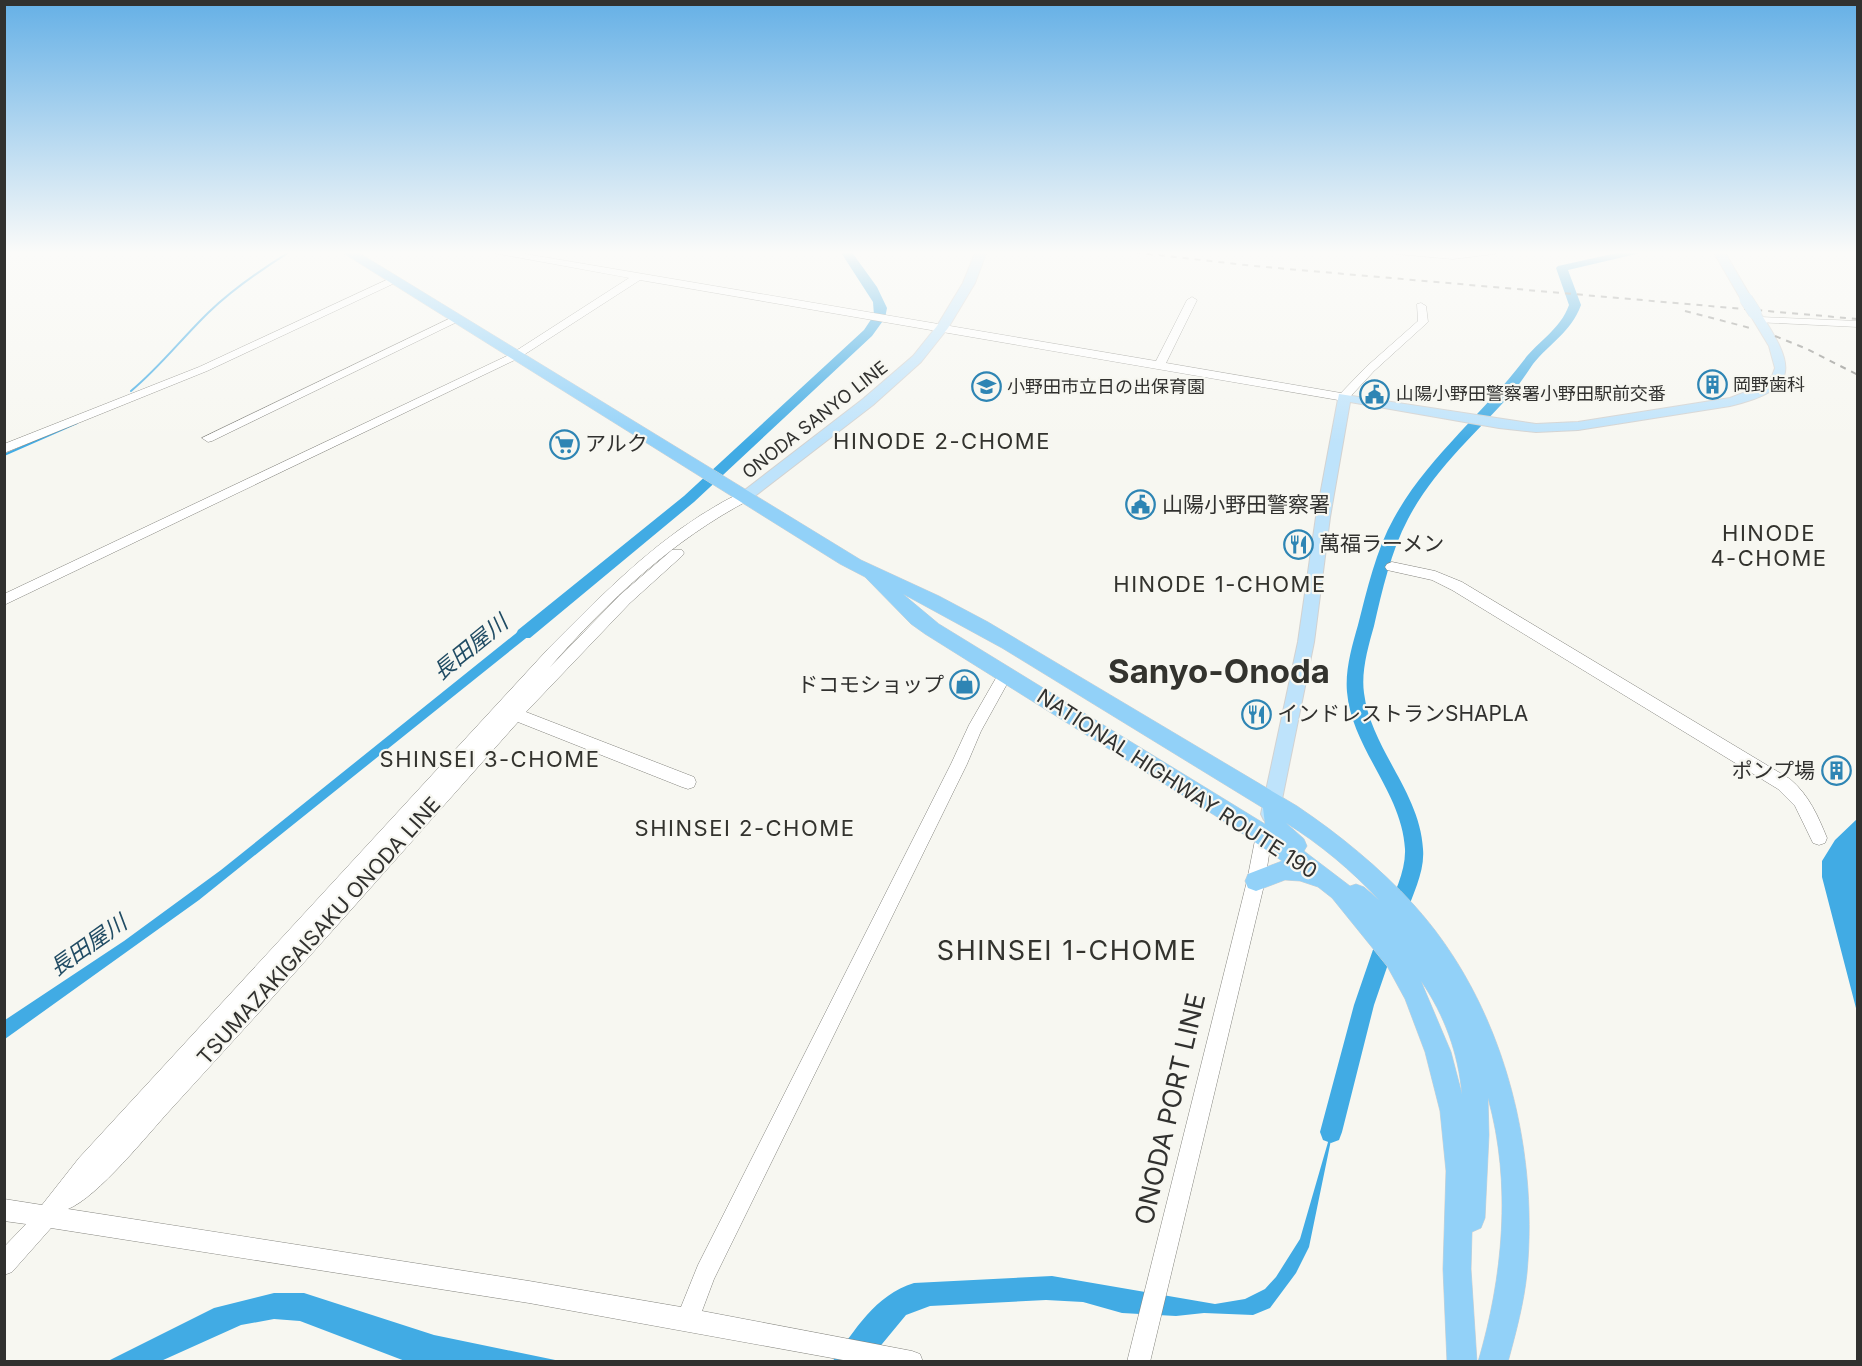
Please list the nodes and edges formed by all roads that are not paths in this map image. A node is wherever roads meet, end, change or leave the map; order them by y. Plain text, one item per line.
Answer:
1 (319, 315) edge
2 (448, 315) edge
3 (579, 315) edge
4 (861, 315) edge
5 (950, 315) edge
6 (1185, 315) edge
7 (1422, 315) edge
8 (1757, 316) joint
9 (455, 319) junction
10 (1857, 324) edge
11 (942, 328) junction
12 (515, 356) junction
13 (1159, 366) junction
14 (1344, 397) junction
15 (208, 438) dead end
16 (4, 449) edge
17 (746, 496) junction
18 (1392, 567) dead end
19 (870, 572) junction
20 (4, 600) edge
21 (951, 610) junction
22 (932, 629) junction
23 (1005, 675) junction
24 (508, 711) junction
25 (688, 782) dead end
26 (1273, 805) junction
27 (1264, 835) junction
28 (1819, 838) dead end
29 (1256, 881) junction
30 (1391, 928) junction
31 (4, 1210) edge
32 (46, 1218) junction
33 (4, 1264) edge
34 (687, 1320) junction
35 (912, 1362) edge
36 (1138, 1362) edge
37 (1463, 1362) edge
38 (1493, 1362) edge

1 - 16 street
2 - 9 highway, NATIONAL HIGHWAY ROUTE 190
3 - 12 street
4 - 11 street
5 - 11 main road, ONODA SANYO LINE
6 - 13 street
7 - 14 street
8 - 10 street
8 - 14 main road
9 - 12 highway, NATIONAL HIGHWAY ROUTE 190
9 - 15 street
11 - 13 street
11 - 17 main road, ONODA SANYO LINE
12 - 17 highway, NATIONAL HIGHWAY ROUTE 190
12 - 20 street
13 - 14 street
14 - 26 main road
17 - 19 highway, NATIONAL HIGHWAY ROUTE 190
17 - 24 street, TSUMAZAKIGAISAKU ONODA LINE
18 - 28 street
19 - 21 highway, NATIONAL HIGHWAY ROUTE 190
19 - 22 highway, NATIONAL HIGHWAY ROUTE 190
21 - 22 highway
21 - 26 highway, NATIONAL HIGHWAY ROUTE 190
22 - 23 highway, NATIONAL HIGHWAY ROUTE 190
23 - 27 highway, NATIONAL HIGHWAY ROUTE 190
23 - 34 street
24 - 25 street
24 - 32 street, TSUMAZAKIGAISAKU ONODA LINE
26 - 27 main road
26 - 30 highway
27 - 29 street, ONODA PORT LINE
27 - 30 highway, NATIONAL HIGHWAY ROUTE 190
29 - 30 highway
29 - 36 street, ONODA PORT LINE
30 - 37 highway, NATIONAL HIGHWAY ROUTE 190
30 - 38 highway, NATIONAL HIGHWAY ROUTE 190
31 - 32 street
32 - 33 street, TSUMAZAKIGAISAKU ONODA LINE
32 - 34 street
34 - 35 street

